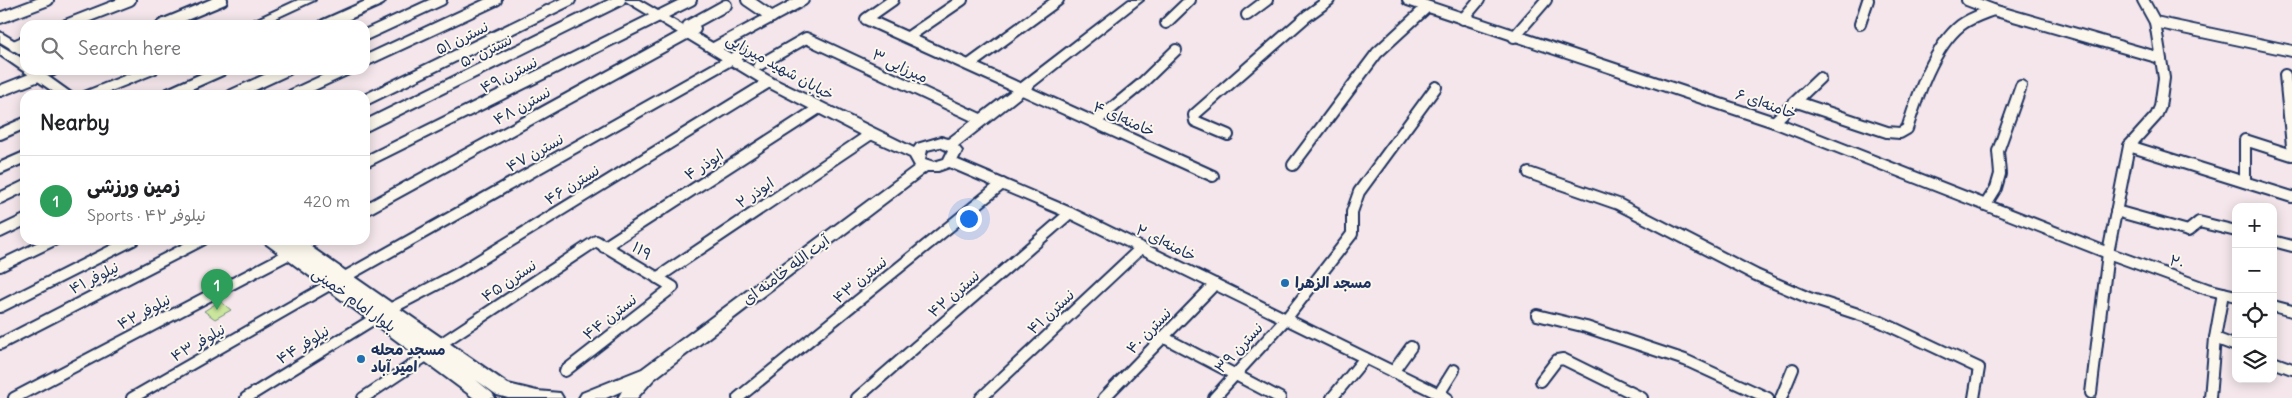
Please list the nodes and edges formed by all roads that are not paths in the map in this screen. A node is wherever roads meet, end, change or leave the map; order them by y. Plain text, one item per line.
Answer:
1 (48, 0) edge
2 (130, 0) edge
3 (222, 0) edge
4 (309, 0) edge
5 (316, 0) edge
6 (380, 0) edge
7 (441, 0) edge
8 (496, 0) edge
9 (570, 0) edge
10 (620, 0) edge
11 (630, 0) edge
12 (645, 0) edge
13 (691, 0) edge
14 (748, 0) edge
15 (803, 0) edge
16 (893, 0) edge
17 (962, 0) edge
18 (1058, 0) edge
19 (1137, 0) edge
20 (1190, 0) edge
21 (1267, 0) edge
22 (1329, 0) edge
23 (1408, 0) edge
24 (1479, 0) edge
25 (1546, 0) edge
26 (1868, 0) edge
27 (1967, 0) edge
28 (2143, 0) edge
29 (726, 5) dead end
30 (1428, 8) junction
31 (1993, 10) junction
32 (662, 14) junction
33 (1247, 14) dead end
34 (772, 17) junction
35 (0, 18) edge
36 (1463, 19) junction
37 (79, 20) edge
38 (174, 20) edge
39 (262, 20) edge
40 (270, 20) edge
41 (335, 20) edge
42 (2155, 22) junction
43 (1166, 24) dead end
44 (1860, 24) dead end
45 (690, 29) junction
46 (370, 33) edge
47 (0, 36) edge
48 (908, 37) junction
49 (1514, 37) junction
50 (718, 46) junction
51 (11, 49) edge
52 (1176, 50) dead end
53 (2292, 51) edge
54 (737, 56) junction
55 (2160, 58) junction
56 (370, 59) edge
57 (20, 60) edge
58 (759, 65) junction
59 (969, 65) junction
60 (35, 75) edge
61 (48, 75) edge
62 (50, 75) edge
63 (133, 75) edge
64 (138, 75) edge
65 (211, 75) edge
66 (276, 75) edge
67 (335, 75) edge
68 (2285, 75) dead end
69 (1820, 78) dead end
70 (769, 82) junction
71 (2021, 86) dead end
72 (1436, 87) dead end
73 (1023, 89) junction
74 (62, 90) edge
75 (74, 90) edge
76 (99, 90) edge
77 (101, 90) edge
78 (177, 90) edge
79 (243, 90) edge
80 (303, 90) edge
81 (0, 91) edge
82 (370, 98) edge
83 (1797, 102) junction
84 (819, 108) junction
85 (982, 120) junction
86 (1095, 122) junction
87 (1774, 122) junction
88 (370, 124) edge
89 (20, 125) edge
90 (0, 134) edge
91 (871, 134) junction
92 (1228, 135) dead end
93 (950, 145) junction
94 (2129, 146) junction
95 (2292, 146) edge
96 (2292, 155) edge
97 (921, 156) junction
98 (20, 159) edge
99 (370, 160) edge
100 (950, 162) junction
101 (1293, 165) dead end
102 (0, 168) edge
103 (1529, 174) dead end
104 (1213, 176) dead end
105 (2245, 182) junction
106 (1002, 184) junction
107 (20, 188) edge
108 (2292, 197) edge
109 (0, 198) edge
110 (1986, 204) junction
111 (370, 207) edge
112 (2116, 211) junction
113 (1070, 213) junction
114 (20, 222) edge
115 (2232, 230) edge
116 (0, 232) edge
117 (2277, 242) edge
118 (600, 244) junction
119 (44, 245) edge
120 (123, 245) edge
121 (192, 245) edge
122 (298, 245) edge
123 (2292, 246) edge
124 (1141, 248) junction
125 (2108, 252) junction
126 (0, 266) edge
127 (657, 278) junction
128 (337, 281) junction
129 (1215, 284) junction
130 (673, 287) joint
131 (2223, 293) junction
132 (2232, 295) edge
133 (0, 307) edge
134 (2277, 307) edge
135 (2292, 311) edge
136 (383, 313) junction
137 (1537, 314) dead end
138 (1286, 319) junction
139 (1163, 337) junction
140 (2214, 338) junction
141 (0, 344) edge
142 (2232, 345) edge
143 (1411, 347) dead end
144 (434, 350) junction
145 (1365, 358) junction
146 (2277, 363) edge
147 (1793, 369) dead end
148 (2292, 369) edge
149 (1454, 370) dead end
150 (565, 371) dead end
151 (1393, 372) junction
152 (648, 374) junction
153 (1235, 375) junction
154 (1541, 381) dead end
155 (2091, 393) dead end
156 (1443, 396) edge
157 (530, 397) edge
158 (14, 398) edge
159 (132, 398) edge
160 (246, 398) edge
161 (363, 398) edge
162 (486, 398) edge
163 (554, 398) edge
164 (588, 398) edge
165 (627, 398) edge
166 (738, 398) edge
167 (857, 398) edge
168 (981, 398) edge
169 (1104, 398) edge
170 (1214, 398) edge
171 (1280, 398) edge
172 (1332, 398) edge
173 (1642, 398) edge
174 (1768, 398) edge
175 (1781, 398) edge
176 (1974, 398) edge
177 (2210, 398) edge

1 - 35 street
2 - 37 street
3 - 38 street
4 - 39 street
5 - 40 street
6 - 41 street
7 - 46 street
8 - 56 street
9 - 82 street, نسترن ۵۱
10 - 88 street, نسترن ۵۰
11 - 32 street, خیابان شهید میرزایی
12 - 32 street, خیابان شهید میرزایی
13 - 32 street, نسترن ۴۹
14 - 34 street
15 - 34 street
16 - 48 street, خامنه‌ای ۴
17 - 48 street
18 - 59 street
19 - 73 street
20 - 43 street
21 - 33 street
22 - 92 street
23 - 30 street, خامنه‌ای ۶
24 - 36 street
25 - 49 street
26 - 44 street
27 - 31 street
28 - 42 street
29 - 45 street, نسترن ۴۸
30 - 36 street, خامنه‌ای ۶
30 - 101 street
31 - 55 street
31 - 83 street
32 - 45 street, خیابان شهید میرزایی
32 - 99 street, نسترن ۴۹
34 - 50 street
36 - 49 street, خامنه‌ای ۶
42 - 53 street
42 - 55 street
45 - 50 street, خیابان شهید میرزایی
45 - 111 street, نسترن ۴۸
47 - 51 street
48 - 59 street, خامنه‌ای ۴
49 - 87 street, خامنه‌ای ۶
50 - 54 street, خیابان شهید میرزایی
51 - 57 street
52 - 86 street
54 - 58 street, خیابان شهید میرزایی
54 - 70 street, خیابان شهید میرزایی
54 - 128 street, نسترن ۴۷
55 - 94 street
58 - 85 street, میرزایی ۳
58 - 97 street, خیابان شهید میرزایی
59 - 73 street, خامنه‌ای ۴
60 - 81 street
61 - 74 street
62 - 75 street
63 - 76 street
64 - 77 street
65 - 78 street
66 - 79 street
67 - 80 street
68 - 95 street
69 - 83 street
70 - 84 street, خیابان شهید میرزایی
70 - 136 street, نسترن ۴۶
71 - 110 street
72 - 138 street, نسترن ۳۹
73 - 85 street
73 - 86 street, خامنه‌ای ۴
83 - 87 street
84 - 91 street, خیابان شهید میرزایی
84 - 118 street, ابوذر ۴
85 - 93 street
86 - 104 street, خامنه‌ای ۴
87 - 110 street, خامنه‌ای ۶
89 - 90 street
91 - 97 street, خیابان شهید میرزایی
91 - 127 street, ابوذر ۲
93 - 97 street
93 - 100 street
94 - 105 street
94 - 112 street
96 - 105 street
97 - 100 street
97 - 152 street, آیت الله خامنه ای
98 - 102 street
100 - 106 street, خامنه‌ای ۲
103 - 176 street
105 - 108 street
106 - 113 street, خامنه‌ای ۲
106 - 166 street, نسترن ۴۳
107 - 109 street
110 - 125 street, خامنه‌ای ۶
112 - 115 street
112 - 125 street
113 - 124 street, خامنه‌ای ۲
113 - 167 street, نسترن ۴۲
114 - 116 street
117 - 123 street
118 - 127 street, ۱۱۹
118 - 144 street, نسترن ۴۵
119 - 126 street
120 - 133 street
121 - 141 street, نیلوفر ۴۱
122 - 128 street, بلوار امام خمینی
122 - 158 street, نیلوفر ۴۲
124 - 129 street, خامنه‌ای ۲
124 - 168 street, نسترن ۴۱
125 - 131 street, ۲۰
125 - 155 street
127 - 130 street, ۱۱۹
128 - 136 street, بلوار امام خمینی
128 - 159 street, نیلوفر ۴۳
129 - 138 street, خامنه‌ای ۲
129 - 139 street, نسترن ۴۰
130 - 150 street, نسترن ۴۴
131 - 132 street, ۲۰
131 - 140 street
134 - 135 street
136 - 144 street, بلوار امام خمینی
136 - 160 street, نیلوفر ۴۴
137 - 174 street
138 - 145 street, خامنه‌ای ۲
138 - 153 street, نسترن ۳۹
139 - 153 street
139 - 169 street, نسترن ۴۰
140 - 142 street
140 - 177 street
143 - 151 street
144 - 157 street, بلوار امام خمینی
144 - 161 street, نسترن ۴۵
144 - 162 street, بلوار امام خمینی
145 - 151 street, خامنه‌ای ۲
145 - 172 street
146 - 148 street
147 - 175 street
149 - 156 street
151 - 156 street, خامنه‌ای ۲
152 - 164 street
152 - 165 street
153 - 170 street, نسترن ۳۹
153 - 171 street
154 - 173 street
157 - 163 street, بلوار امام خمینی

